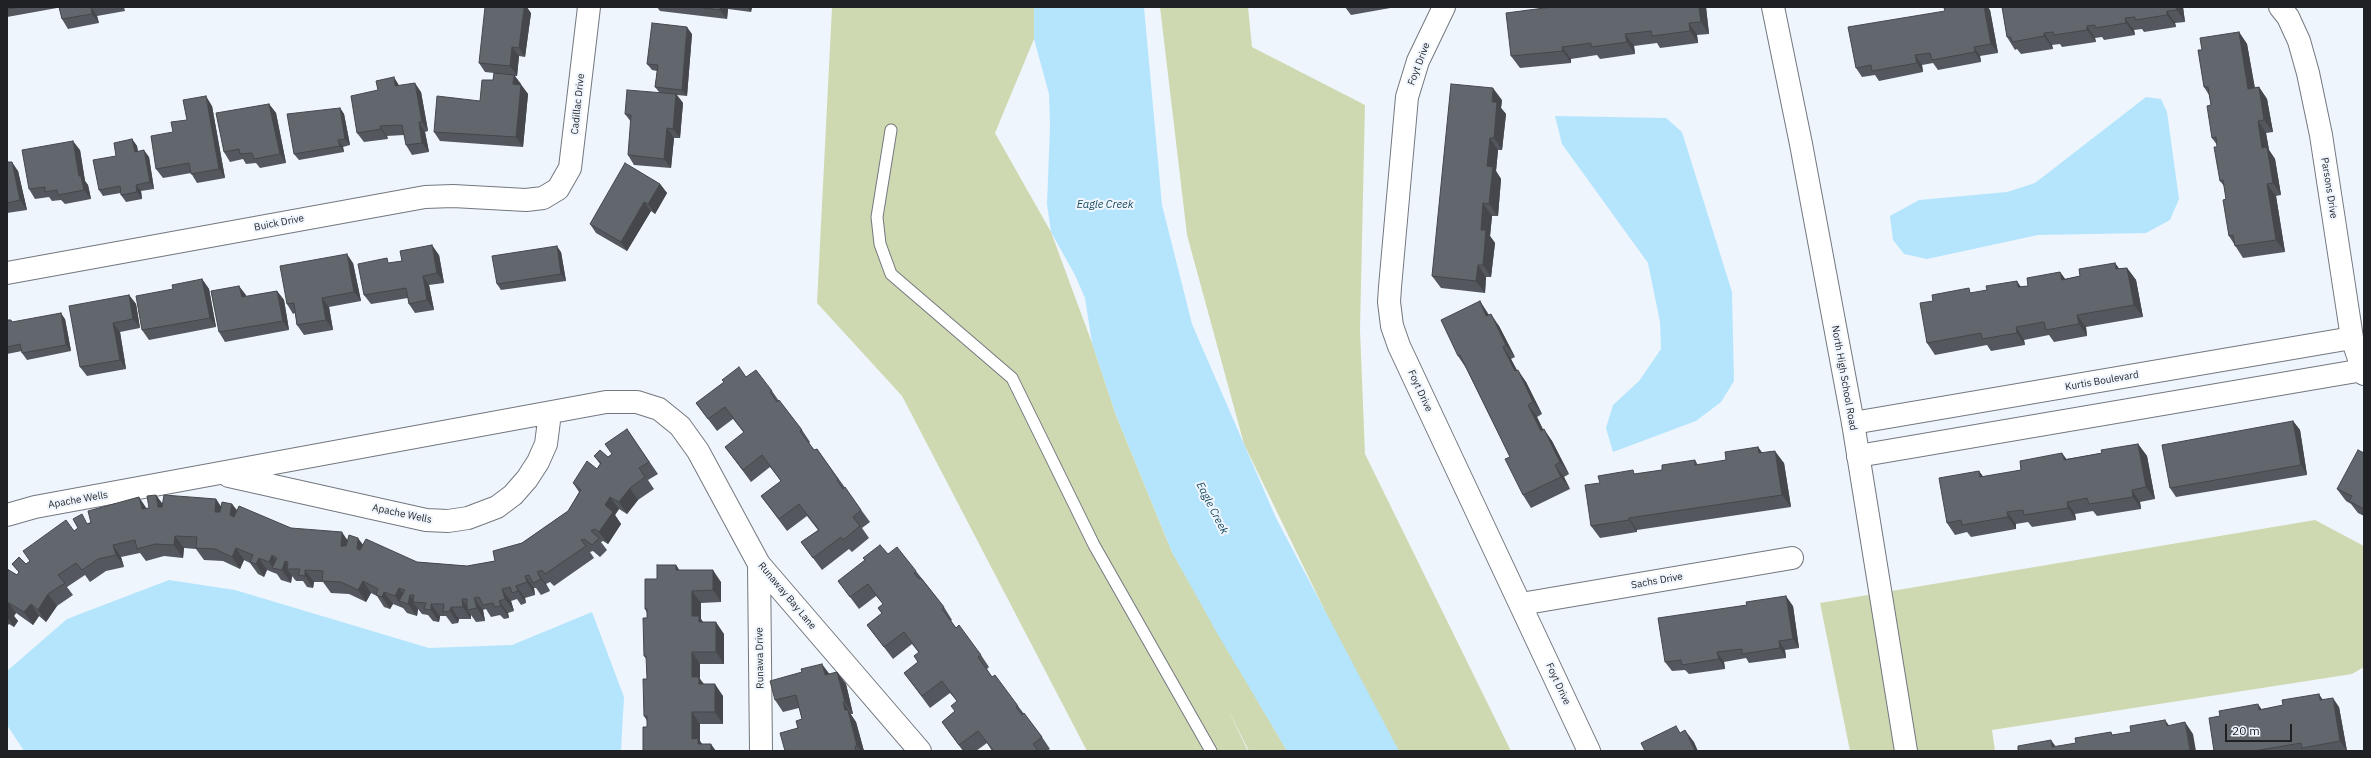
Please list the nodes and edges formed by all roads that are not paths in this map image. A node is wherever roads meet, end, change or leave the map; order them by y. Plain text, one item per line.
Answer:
1 (589, 7) edge
2 (1444, 7) edge
3 (1773, 7) edge
4 (2280, 7) edge
5 (891, 130) dead end
6 (551, 193) joint
7 (7, 273) edge
8 (2352, 338) junction
9 (2197, 365) junction
10 (2363, 372) edge
11 (2028, 394) junction
12 (2202, 397) junction
13 (660, 409) joint
14 (550, 413) junction
15 (1853, 424) junction
16 (2033, 426) junction
17 (1858, 456) junction
18 (220, 474) junction
19 (7, 515) edge
20 (1792, 558) dead end
21 (759, 564) junction
22 (1521, 604) junction
23 (760, 751) edge
24 (920, 751) edge
25 (1211, 751) edge
26 (1589, 751) edge
27 (1906, 751) edge

1 - 6 street, Cadillac Drive
2 - 22 street, Foyt Drive
3 - 15 street, North High School Road
4 - 8 street, Parsons Drive
5 - 25 lane
6 - 7 street, Buick Drive
8 - 9 street, Kurtis Boulevard
8 - 10 street, Parsons Drive
9 - 11 street, Kurtis Boulevard
9 - 12 street
10 - 12 street
11 - 15 street, Kurtis Boulevard
11 - 16 street
12 - 16 street
13 - 14 street, Apache Wells
13 - 21 street, Runaway Bay Lane
14 - 18 street, Apache Wells
14 - 18 street, Apache Wells
15 - 17 street, North High School Road
16 - 17 street
17 - 27 street, North High School Road
18 - 19 street, Apache Wells
20 - 22 street, Sachs Drive
21 - 23 street, Runawa Drive
21 - 24 street, Runaway Bay Lane
22 - 26 street, Foyt Drive

